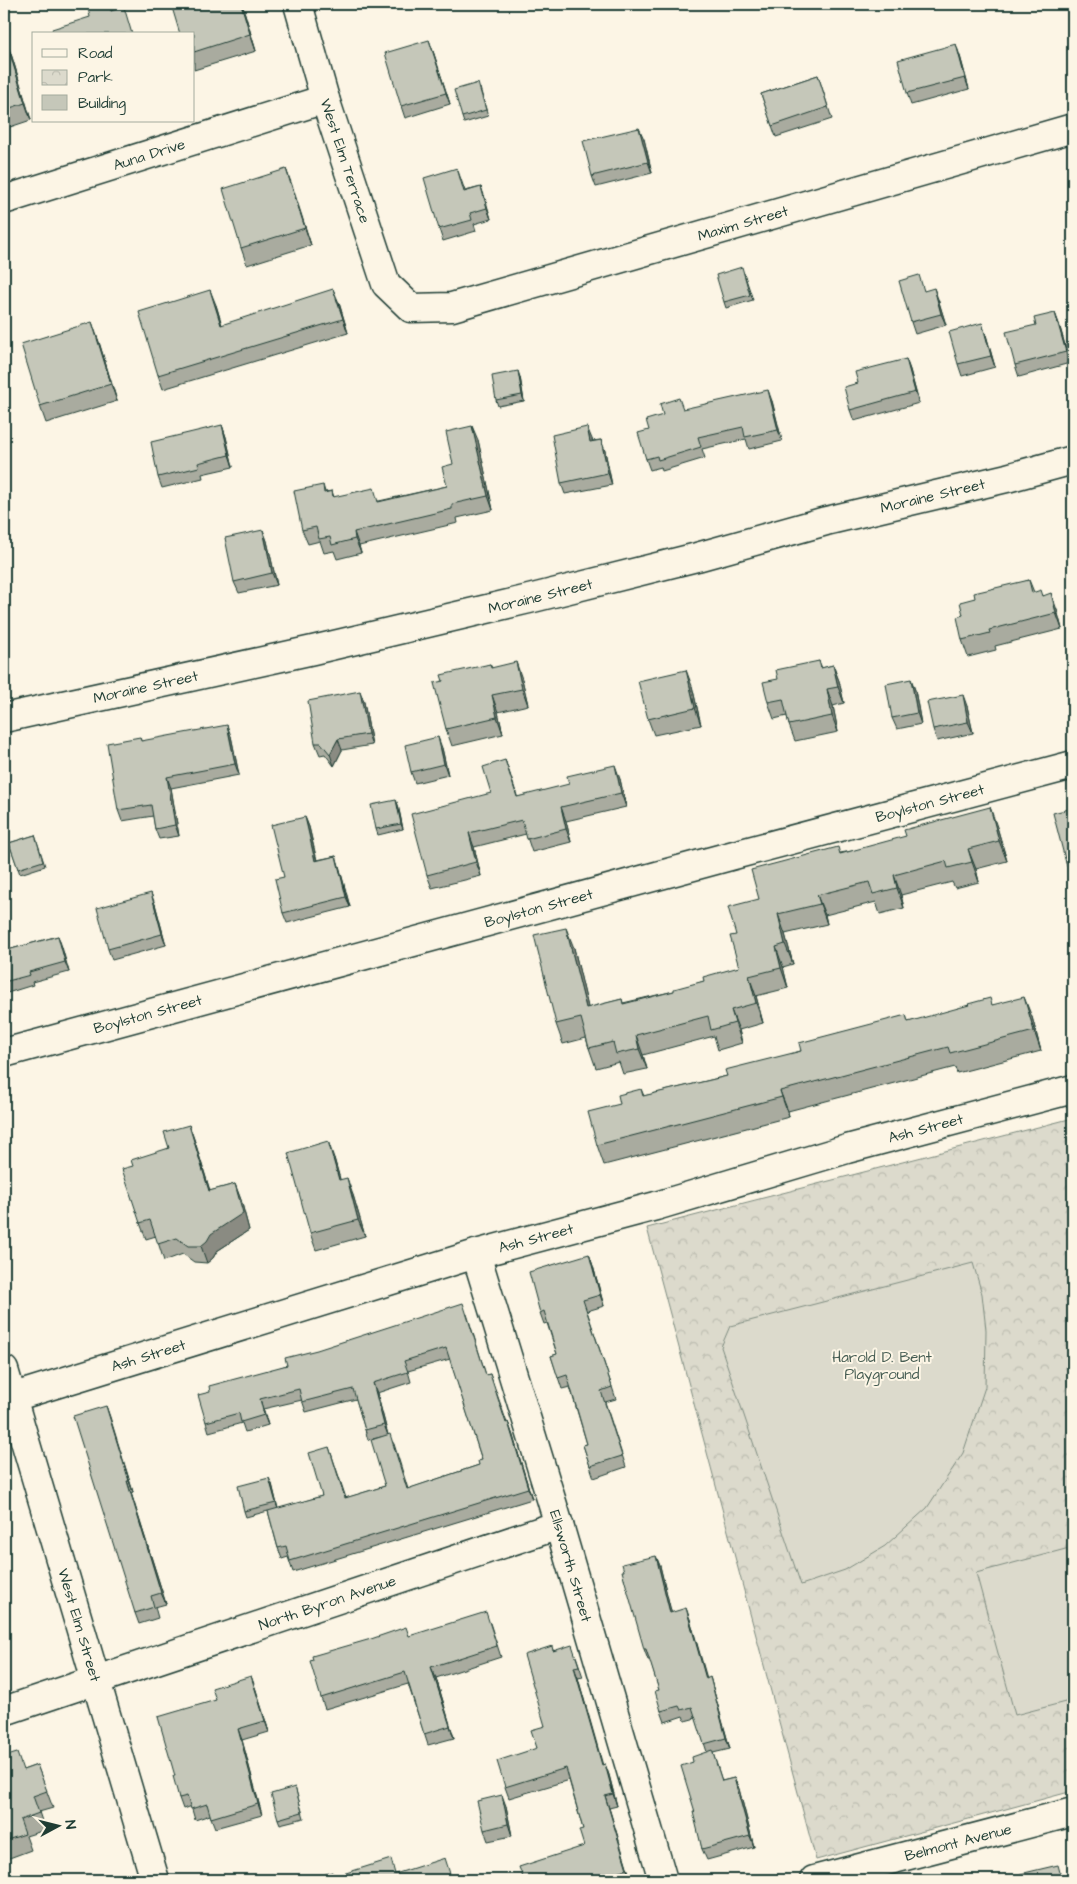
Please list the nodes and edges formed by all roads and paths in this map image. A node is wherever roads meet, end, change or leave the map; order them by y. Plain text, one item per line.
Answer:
1 (298, 4) edge
2 (325, 99) junction
3 (1073, 128) edge
4 (4, 200) edge
5 (411, 308) joint
6 (1073, 460) edge
7 (4, 718) edge
8 (1073, 766) edge
9 (4, 1052) edge
10 (1073, 1089) edge
11 (476, 1254) junction
12 (4, 1370) edge
13 (8, 1398) edge
14 (559, 1525) junction
15 (96, 1679) junction
16 (4, 1711) edge
17 (1073, 1812) edge
18 (155, 1880) edge
19 (663, 1880) edge
20 (814, 1880) edge

1 - 2 street, West Elm Terrace
2 - 4 street, Auna Drive
2 - 5 street, West Elm Terrace
3 - 5 street, Maxim Street
6 - 7 street, Moraine Street
8 - 9 street, Boylston Street
10 - 11 street, Ash Street
11 - 13 street, Ash Street
11 - 14 street, Ellsworth Street
12 - 13 street, West Elm Street
13 - 15 street, West Elm Street
14 - 15 street, North Byron Avenue
14 - 19 street, Ellsworth Street
15 - 16 street, North Byron Avenue
15 - 18 street, West Elm Street
17 - 20 street, Belmont Avenue

